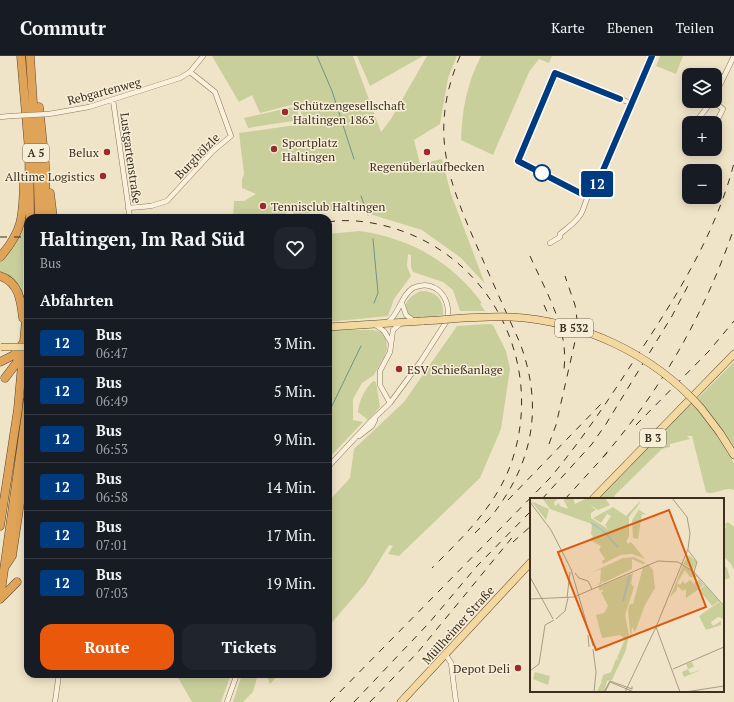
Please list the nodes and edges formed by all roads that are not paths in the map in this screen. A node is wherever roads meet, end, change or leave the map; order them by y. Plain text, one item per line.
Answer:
1 (21, 56) edge
2 (30, 56) edge
3 (203, 56) edge
4 (652, 56) edge
5 (734, 56) edge
6 (190, 72) junction
7 (722, 81) edge
8 (33, 89) junction
9 (113, 100) junction
10 (633, 104) junction
11 (707, 108) edge
12 (700, 116) edge
13 (0, 117) edge
14 (45, 164) junction
15 (29, 166) junction
16 (589, 194) junction
17 (128, 208) junction
18 (30, 214) edge
19 (39, 214) edge
20 (46, 214) edge
21 (53, 214) edge
22 (129, 214) edge
23 (550, 243) dead end
24 (0, 257) edge
25 (0, 276) edge
26 (402, 302) junction
27 (24, 320) edge
28 (416, 322) junction
29 (387, 323) junction
30 (400, 323) junction
31 (374, 324) junction
32 (332, 327) edge
33 (391, 342) junction
34 (0, 347) edge
35 (24, 347) edge
36 (24, 348) edge
37 (24, 350) edge
38 (732, 357) edge
39 (0, 362) edge
40 (24, 362) edge
41 (5, 378) dead end
42 (390, 403) junction
43 (24, 428) edge
44 (734, 455) edge
45 (332, 463) edge
46 (24, 476) edge
47 (594, 498) edge
48 (0, 526) edge
49 (530, 563) edge
50 (5, 568) junction
51 (17, 582) dead end
52 (0, 599) edge
53 (446, 655) junction
54 (58, 678) edge
55 (236, 678) edge
56 (55, 702) edge
57 (227, 702) edge
58 (401, 702) edge
59 (456, 702) edge

1 - 15 highway, A 5
2 - 8 highway, A 5
3 - 6 street, Rebgartenweg
4 - 10 street
5 - 7 street
6 - 9 street, Rebgartenweg
6 - 17 street, Burghölzle
8 - 14 highway
8 - 19 highway, A 5
9 - 13 street, Rebgartenweg, bridge
9 - 17 street, Lustgartenstraße
10 - 16 street
10 - 16 street
11 - 12 street
14 - 20 highway
14 - 21 highway
15 - 18 highway, A 5
15 - 24 highway
16 - 23 street
17 - 22 street, Lustgartenstraße
25 - 27 highway
26 - 28 street
26 - 29 street
26 - 42 street
28 - 30 main road, B 532
28 - 44 main road, B 532, bridge
29 - 30 main road, B 532
29 - 31 main road, B 532
30 - 33 street
31 - 32 main road, B 532
31 - 33 street
33 - 42 street
34 - 35 main road, bridge
36 - 39 highway
37 - 41 highway
38 - 47 main road, B 3
40 - 48 highway
42 - 45 street
43 - 50 highway
46 - 50 highway
49 - 53 main road, Müllheimer Straße
50 - 52 highway
51 - 52 highway
53 - 58 main road, Müllheimer Straße
53 - 59 street
54 - 56 street
55 - 57 street

